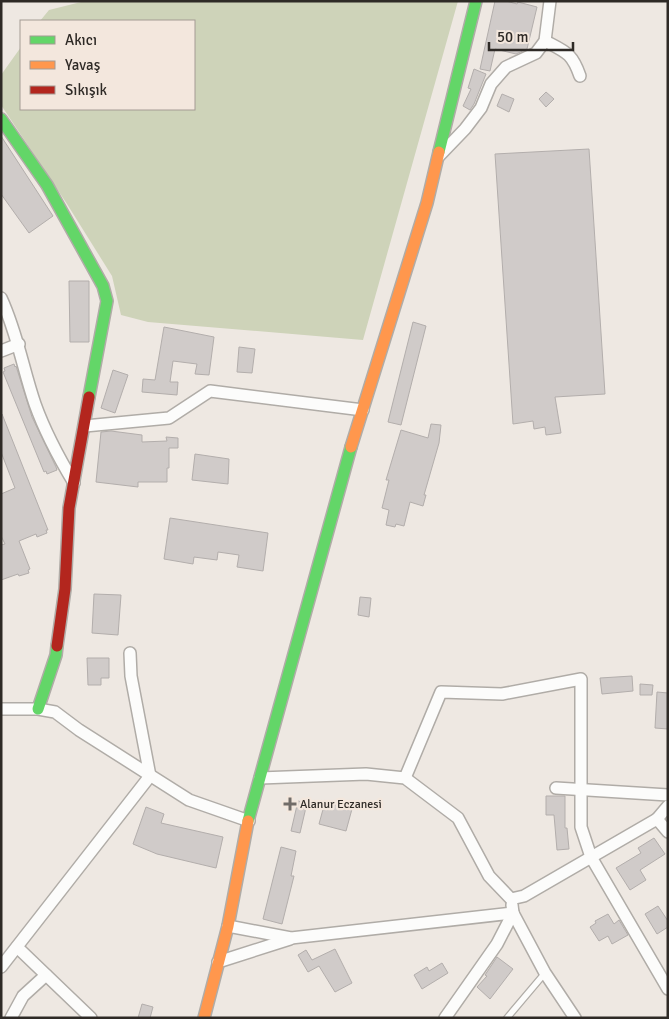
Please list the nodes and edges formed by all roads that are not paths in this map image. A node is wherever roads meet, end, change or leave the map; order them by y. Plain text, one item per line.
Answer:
1 (476, 1) edge
2 (550, 1) edge
3 (545, 41) junction
4 (580, 76) dead end
5 (1, 119) edge
6 (437, 158) junction
7 (1, 298) edge
8 (19, 344) junction
9 (1, 351) edge
10 (363, 410) junction
11 (85, 426) junction
12 (74, 483) junction
13 (130, 653) dead end
14 (1, 709) edge
15 (38, 709) junction
16 (150, 776) junction
17 (260, 778) junction
18 (405, 778) junction
19 (556, 788) dead end
20 (581, 789) junction
21 (668, 795) edge
22 (668, 806) edge
23 (657, 819) junction
24 (249, 821) junction
25 (668, 832) edge
26 (591, 857) junction
27 (511, 899) junction
28 (513, 913) junction
29 (228, 926) junction
30 (291, 938) junction
31 (17, 947) junction
32 (218, 962) junction
33 (1, 967) edge
34 (545, 972) junction
35 (46, 975) junction
36 (668, 989) edge
37 (572, 1017) edge
38 (11, 1018) edge
39 (91, 1018) edge
40 (204, 1018) edge
41 (445, 1018) edge
42 (507, 1018) edge

1 - 6 main road
2 - 3 street
3 - 4 street
3 - 6 street
5 - 11 main road
6 - 10 main road
7 - 8 street
8 - 9 street
8 - 12 street
10 - 11 street
10 - 17 main road
11 - 12 main road
12 - 15 main road
13 - 16 street
14 - 15 street
15 - 16 street
16 - 24 street
16 - 31 street
17 - 18 street
17 - 24 main road
18 - 20 street
18 - 27 street
19 - 20 street
20 - 21 street
20 - 26 street
22 - 23 street
23 - 25 street
23 - 26 street
24 - 29 main road
26 - 27 street
26 - 36 street
27 - 28 street
28 - 30 street
28 - 34 street
28 - 41 street
29 - 30 street
29 - 32 main road
30 - 32 street
31 - 33 street
31 - 35 street
32 - 40 main road
34 - 37 street
34 - 42 lane
35 - 38 street
35 - 39 street

